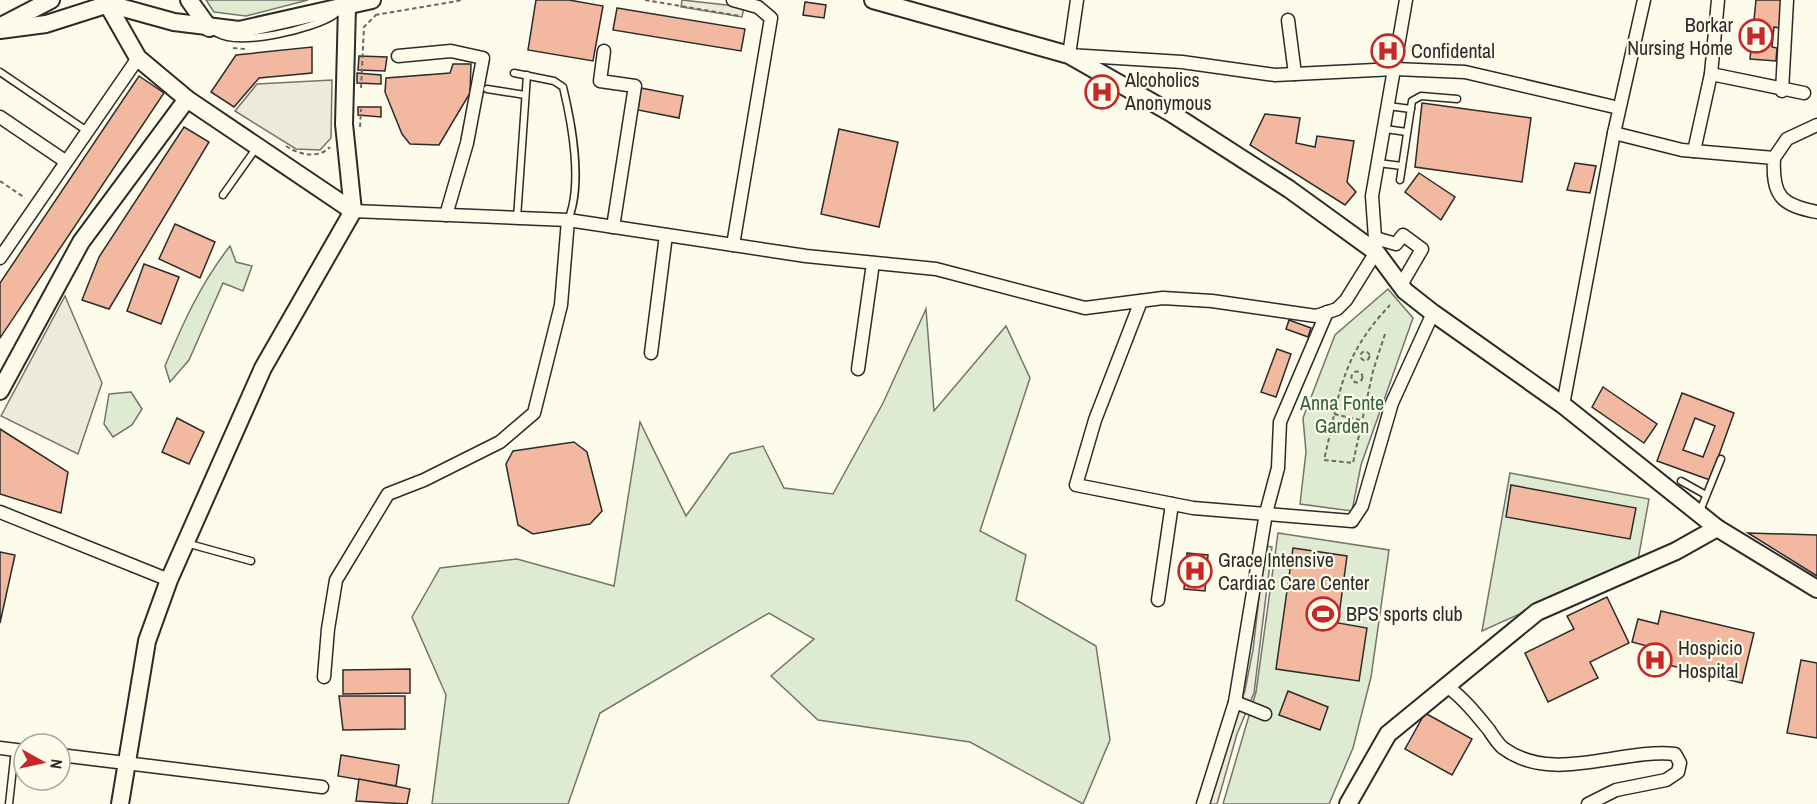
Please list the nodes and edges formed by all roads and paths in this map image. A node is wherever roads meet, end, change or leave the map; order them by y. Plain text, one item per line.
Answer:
1 (51, 0) edge
2 (189, 0) edge
3 (645, 0) edge
4 (733, 0) edge
5 (873, 0) edge
6 (1077, 0) edge
7 (1406, 0) edge
8 (1644, 0) edge
9 (1718, 0) edge
10 (1787, 0) edge
11 (110, 1) edge
12 (346, 6) junction
13 (374, 8) edge
14 (742, 17) dead end
15 (1288, 20) dead end
16 (0, 28) edge
17 (210, 28) junction
18 (604, 51) dead end
19 (1070, 55) junction
20 (398, 56) dead end
21 (138, 58) junction
22 (1395, 69) junction
23 (0, 72) edge
24 (514, 73) dead end
25 (1295, 74) junction
26 (1711, 74) junction
27 (527, 75) junction
28 (361, 88) dead end
29 (487, 89) dead end
30 (1782, 91) junction
31 (1804, 93) dead end
32 (525, 96) junction
33 (187, 99) junction
34 (361, 99) dead end
35 (1457, 99) dead end
36 (1388, 106) junction
37 (1619, 108) junction
38 (1411, 109) junction
39 (0, 117) edge
40 (1817, 125) edge
41 (360, 129) dead end
42 (1384, 129) junction
43 (87, 131) junction
44 (1407, 132) junction
45 (1614, 133) junction
46 (279, 141) dead end
47 (332, 144) dead end
48 (257, 146) junction
49 (1694, 151) junction
50 (1774, 158) junction
51 (65, 161) junction
52 (1378, 163) junction
53 (1402, 166) junction
54 (1400, 180) dead end
55 (0, 181) edge
56 (223, 195) dead end
57 (36, 205) junction
58 (353, 211) junction
59 (1817, 212) edge
60 (446, 215) junction
61 (517, 218) junction
62 (568, 220) junction
63 (613, 227) junction
64 (666, 235) junction
65 (733, 245) junction
66 (1376, 245) junction
67 (0, 258) edge
68 (873, 263) junction
69 (1401, 285) junction
70 (1141, 301) junction
71 (1390, 305) dead end
72 (1327, 312) junction
73 (1433, 313) junction
74 (1385, 334) dead end
75 (1354, 351) junction
76 (651, 353) dead end
77 (1362, 354) junction
78 (1369, 358) junction
79 (1377, 360) junction
80 (858, 369) dead end
81 (1345, 373) junction
82 (1352, 375) junction
83 (1362, 380) junction
84 (1370, 382) junction
85 (0, 391) edge
86 (1563, 405) junction
87 (1334, 414) junction
88 (1362, 420) junction
89 (1721, 459) dead end
90 (1681, 481) dead end
91 (1706, 495) junction
92 (1172, 504) junction
93 (0, 512) edge
94 (1266, 513) junction
95 (1699, 514) junction
96 (1717, 528) junction
97 (186, 543) junction
98 (250, 561) dead end
99 (170, 580) junction
100 (1817, 589) edge
101 (1158, 600) dead end
102 (324, 677) dead end
103 (1448, 687) junction
104 (1235, 702) junction
105 (1265, 714) dead end
106 (72, 757) edge
107 (127, 764) junction
108 (322, 787) dead end
109 (12, 789) edge
110 (9, 804) edge
111 (120, 804) edge
112 (1203, 804) edge
113 (1348, 804) edge
114 (1588, 804) edge

1 - 16 main road
2 - 17 main road
3 - 14 path
4 - 65 street
5 - 19 main road
6 - 19 street
7 - 22 street
8 - 37 street
9 - 26 street
10 - 30 street
11 - 16 main road
11 - 17 main road
11 - 21 main road
12 - 13 main road
12 - 17 main road
12 - 58 main road
13 - 28 path
15 - 25 street
18 - 63 street
19 - 25 street
19 - 66 main road
20 - 60 street
21 - 33 main road
21 - 43 street
22 - 25 street
22 - 36 street
22 - 37 street
23 - 43 lane
24 - 27 lane
26 - 30 street
26 - 49 street
27 - 32 lane
27 - 62 lane
29 - 32 lane
30 - 31 street
32 - 61 lane
33 - 48 main road
33 - 85 main road
34 - 41 path
35 - 38 lane
36 - 38 lane
36 - 42 street
37 - 45 street
38 - 44 lane
39 - 51 street
40 - 50 street
42 - 44 lane
42 - 52 street
43 - 51 street
44 - 53 lane
45 - 49 street
45 - 86 street
46 - 47 path
48 - 56 lane
48 - 58 main road
49 - 50 street
50 - 59 street
51 - 57 street
52 - 53 lane
52 - 66 street
53 - 54 lane
55 - 57 path
57 - 67 street
58 - 60 street
58 - 97 main road
60 - 61 street
61 - 62 street
62 - 63 street
62 - 102 street
63 - 64 street
64 - 65 street
64 - 76 street
65 - 68 street
66 - 69 main road
66 - 69 street
66 - 72 street
68 - 70 street
68 - 80 street
69 - 73 main road
70 - 72 street
70 - 92 street
71 - 75 path
72 - 94 street
73 - 86 main road
73 - 94 street
74 - 79 path
75 - 77 path
75 - 81 path
77 - 78 path
77 - 78 path
78 - 79 path
79 - 84 path
81 - 82 path
81 - 87 path
82 - 83 path
82 - 83 path
83 - 84 path
84 - 88 path
86 - 95 main road
87 - 88 path
87 - 88 path
89 - 91 lane
90 - 91 lane
91 - 95 lane
92 - 94 street
92 - 101 street
93 - 99 street
94 - 104 street
95 - 96 main road
96 - 100 main road
96 - 103 main road
97 - 98 lane
97 - 99 main road
99 - 107 main road
103 - 113 main road
103 - 114 street
104 - 105 street
104 - 112 street
106 - 107 street
107 - 108 street
107 - 111 main road
109 - 110 lane

